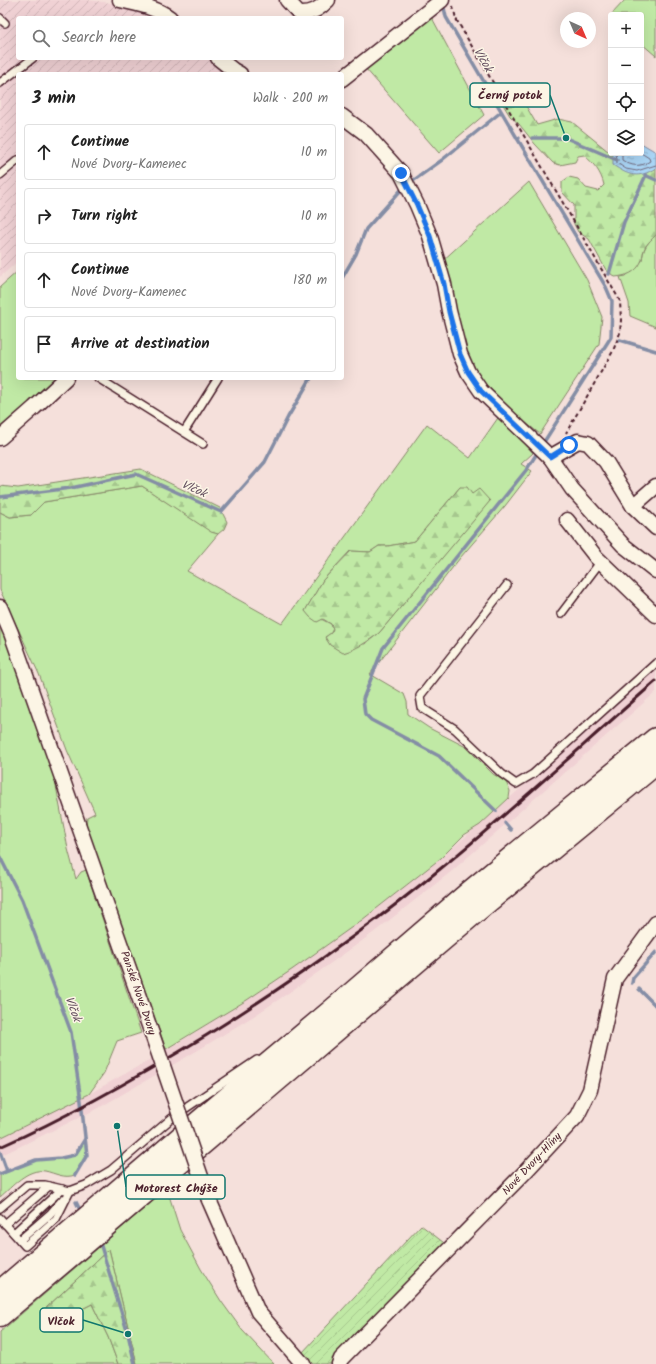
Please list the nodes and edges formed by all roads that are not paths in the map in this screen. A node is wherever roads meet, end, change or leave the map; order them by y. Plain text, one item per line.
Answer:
1 (120, 0) edge
2 (287, 0) edge
3 (328, 0) edge
4 (442, 0) edge
5 (425, 8) edge
6 (168, 16) edge
7 (30, 60) edge
8 (220, 60) edge
9 (236, 72) edge
10 (344, 77) edge
11 (0, 83) edge
12 (344, 118) edge
13 (16, 162) edge
14 (0, 175) edge
15 (64, 380) edge
16 (101, 380) edge
17 (217, 380) edge
18 (184, 432) junction
19 (0, 438) edge
20 (203, 444) dead end
21 (544, 451) junction
22 (656, 486) edge
23 (633, 506) junction
24 (567, 520) dead end
25 (656, 528) edge
26 (601, 561) junction
27 (656, 571) edge
28 (507, 585) dead end
29 (0, 607) edge
30 (561, 614) dead end
31 (656, 614) edge
32 (656, 663) edge
33 (656, 739) edge
34 (656, 763) edge
35 (656, 923) edge
36 (334, 1009) junction
37 (275, 1049) dead end
38 (262, 1057) dead end
39 (186, 1108) dead end
40 (172, 1118) dead end
41 (49, 1186) junction
42 (62, 1189) junction
43 (70, 1191) junction
44 (0, 1208) edge
45 (2, 1221) edge
46 (14, 1233) junction
47 (0, 1292) edge
48 (0, 1315) edge
49 (303, 1364) edge
50 (339, 1364) edge

1 - 6 street
2 - 3 street
4 - 5 street
5 - 10 street
7 - 11 lane
8 - 9 street
12 - 21 street
13 - 14 lane
15 - 19 street
16 - 18 lane
17 - 18 lane
18 - 20 lane
21 - 23 street
21 - 27 street
22 - 23 street
23 - 25 street
24 - 26 street
26 - 30 lane
26 - 31 street
28 - 32 lane
29 - 49 street, Panské Nové Dvory, bridge
33 - 36 highway
34 - 48 highway
35 - 50 street, Nové Dvory-Hlíny
36 - 37 lane
36 - 47 highway
38 - 39 lane
40 - 43 lane
41 - 42 lane
41 - 44 lane
41 - 45 lane
42 - 43 lane
42 - 46 lane
43 - 46 lane
45 - 46 lane

